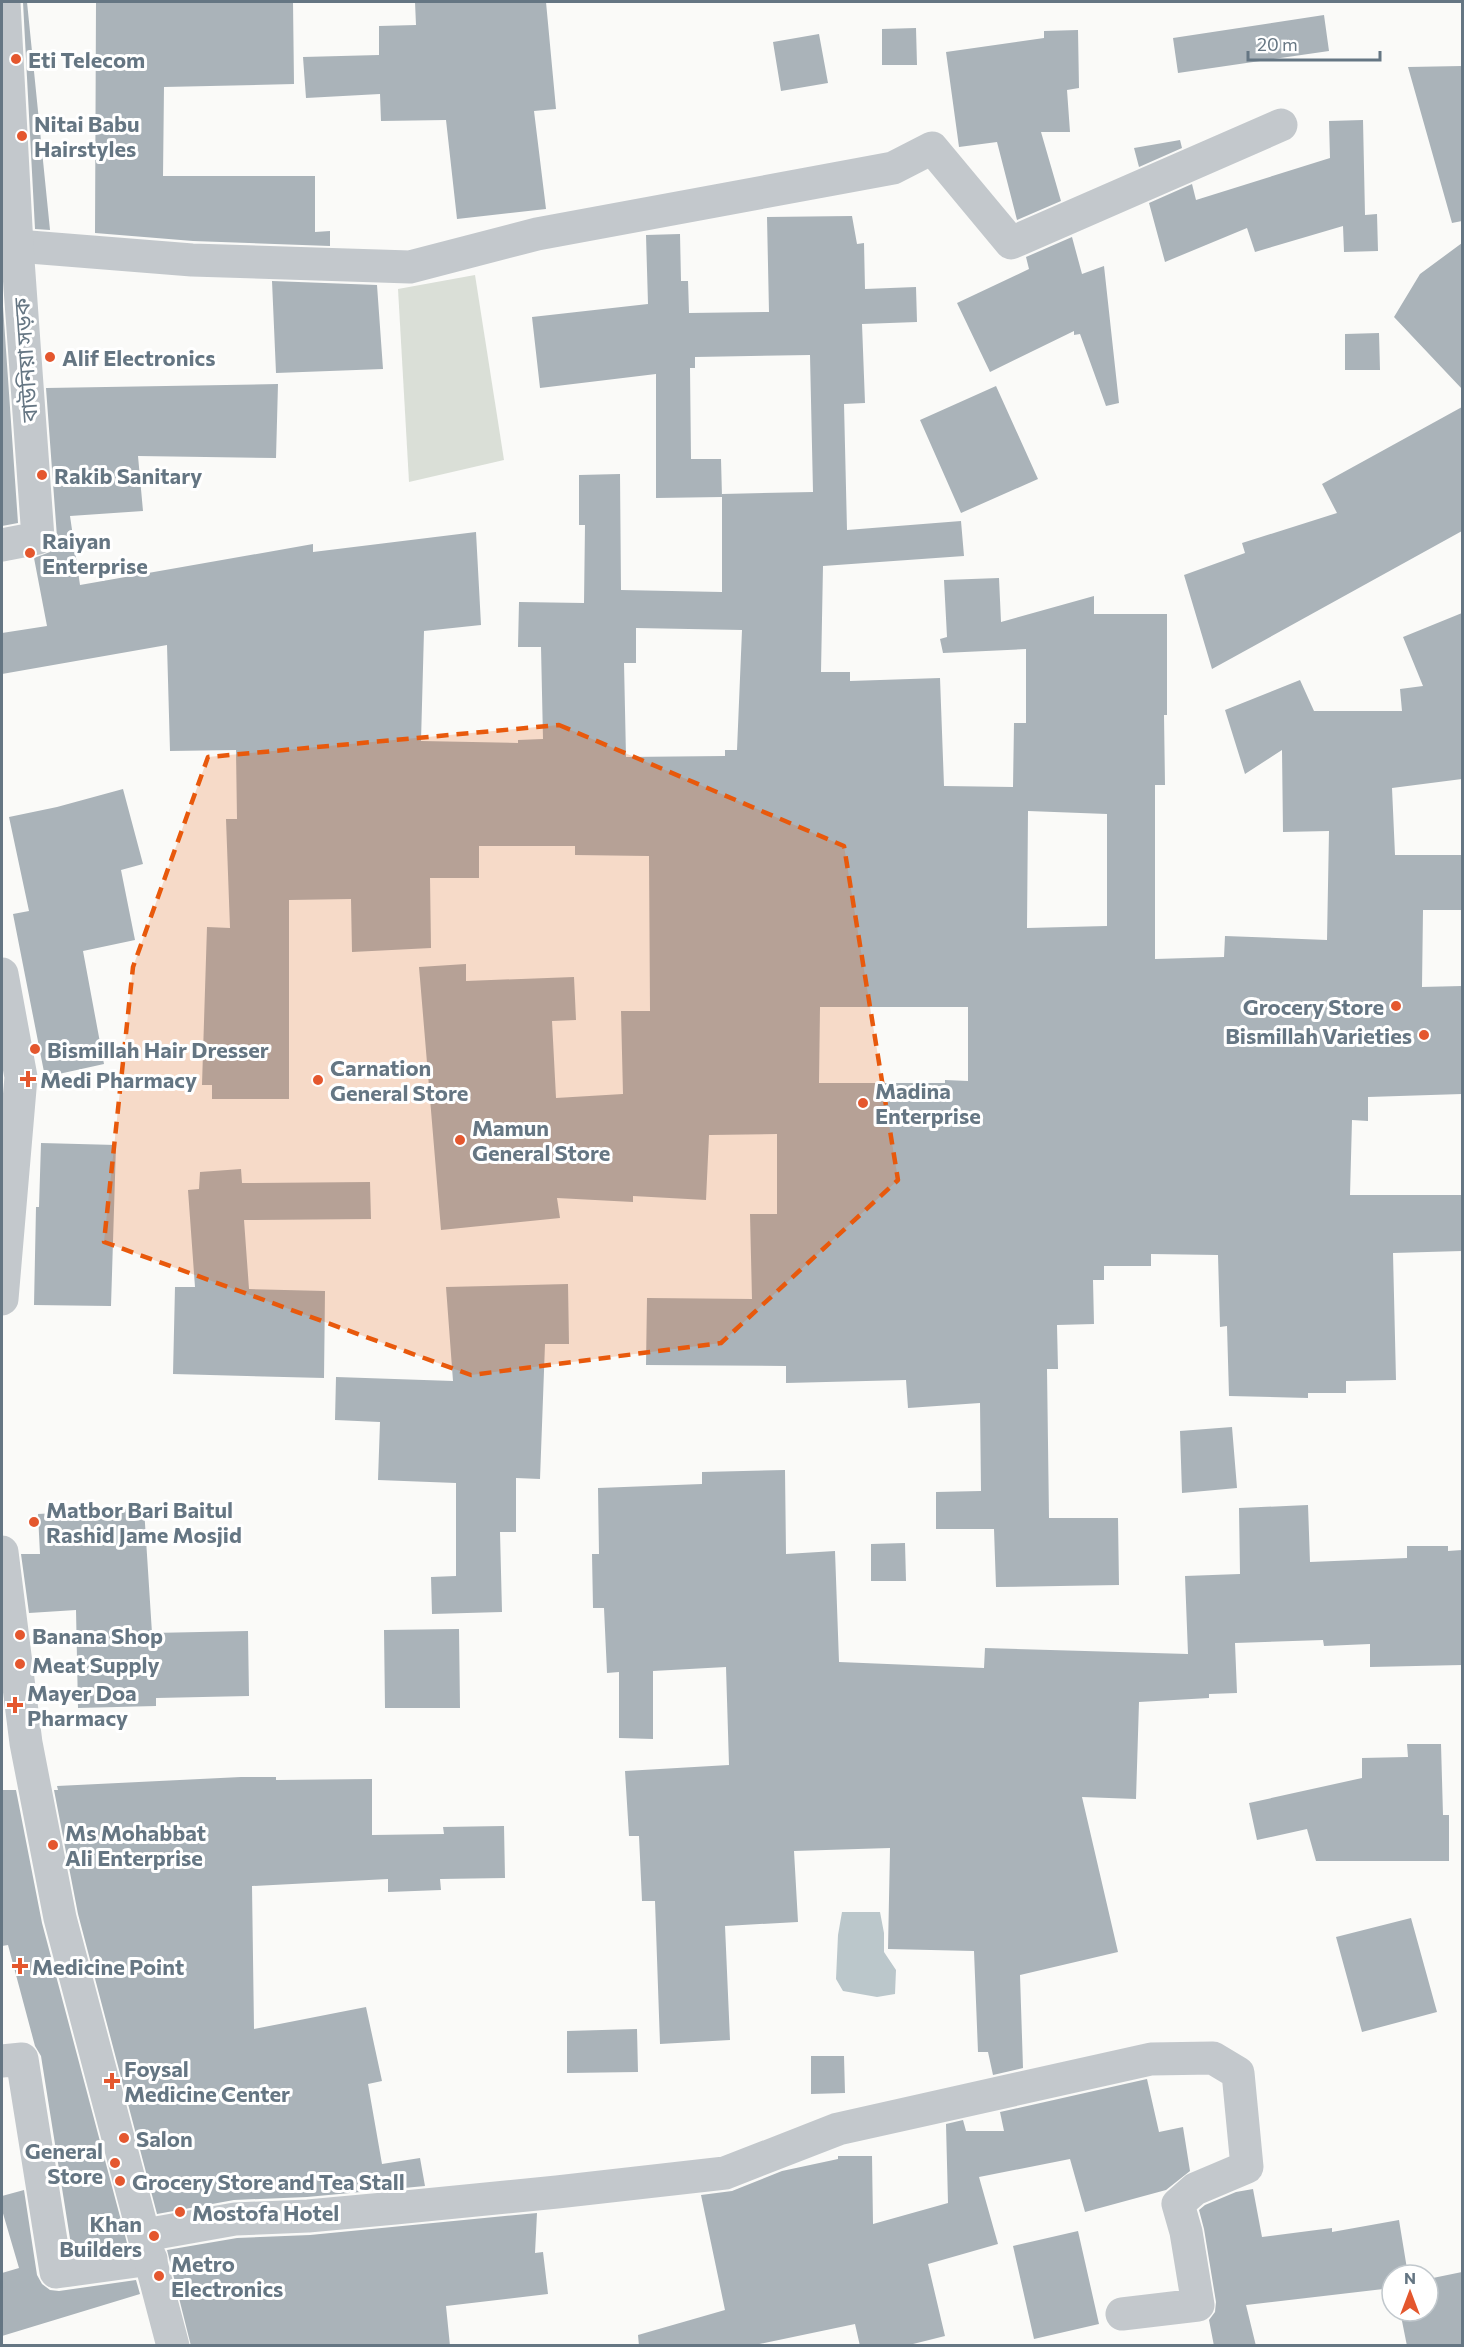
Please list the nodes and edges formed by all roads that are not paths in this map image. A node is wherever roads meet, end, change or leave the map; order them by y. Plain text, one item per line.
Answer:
1 (4, 2) edge
2 (1281, 125) dead end
3 (17, 246) junction
4 (2, 546) edge
5 (2, 974) edge
6 (11, 1079) edge
7 (2, 1299) edge
8 (2, 1552) edge
9 (2, 2061) edge
10 (148, 2247) junction
11 (1122, 2314) dead end
12 (173, 2346) edge

1 - 3 street, বাউনিয়া সড়ক
2 - 3 street
3 - 4 street, বাউনিয়া সড়ক
5 - 6 street
6 - 7 street
8 - 10 street
9 - 10 street
10 - 11 street
10 - 12 street

